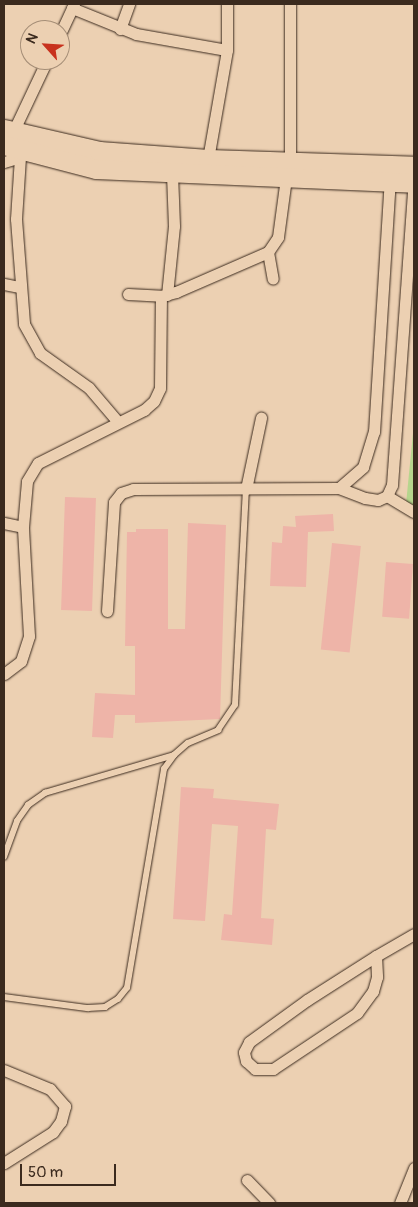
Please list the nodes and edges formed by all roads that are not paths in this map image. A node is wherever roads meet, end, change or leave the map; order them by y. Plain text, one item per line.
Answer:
1 (129, 4) edge
2 (227, 4) edge
3 (290, 4) edge
4 (73, 6) edge
5 (66, 20) edge
6 (120, 29) junction
7 (226, 50) junction
8 (43, 70) edge
9 (12, 142) edge
10 (208, 159) junction
11 (4, 162) edge
12 (414, 166) edge
13 (288, 170) junction
14 (172, 175) junction
15 (390, 175) junction
16 (414, 175) edge
17 (414, 183) edge
18 (268, 252) junction
19 (273, 279) dead end
20 (4, 284) edge
21 (20, 288) junction
22 (128, 294) dead end
23 (164, 295) junction
24 (261, 418) dead end
25 (118, 422) junction
26 (338, 488) junction
27 (246, 489) junction
28 (387, 496) junction
29 (414, 512) edge
30 (4, 523) edge
31 (23, 527) junction
32 (107, 611) dead end
33 (4, 674) edge
34 (174, 755) junction
35 (4, 857) edge
36 (414, 934) edge
37 (376, 956) junction
38 (4, 997) edge
39 (4, 1070) edge
40 (4, 1163) edge
41 (414, 1168) edge
42 (247, 1180) dead end
43 (269, 1203) edge
44 (400, 1203) edge

1 - 6 street
2 - 7 street
3 - 13 street
4 - 5 street
4 - 6 street
6 - 7 street
7 - 10 street
8 - 9 street
9 - 10 main road
9 - 11 street
9 - 14 main road
9 - 21 street
10 - 13 main road
12 - 15 main road
13 - 14 main road
13 - 15 main road
13 - 18 street
14 - 23 street
15 - 17 main road
15 - 26 street
16 - 17 street
17 - 28 street
18 - 19 street
18 - 23 street
20 - 21 street
21 - 25 street
22 - 23 street
23 - 25 street
24 - 27 street
25 - 31 street
26 - 27 street
26 - 28 street
27 - 32 street
27 - 34 lane
28 - 29 street
30 - 31 street
31 - 33 street
34 - 35 lane
34 - 38 lane
36 - 37 street
37 - 37 street
39 - 40 street
41 - 44 street
42 - 43 street

